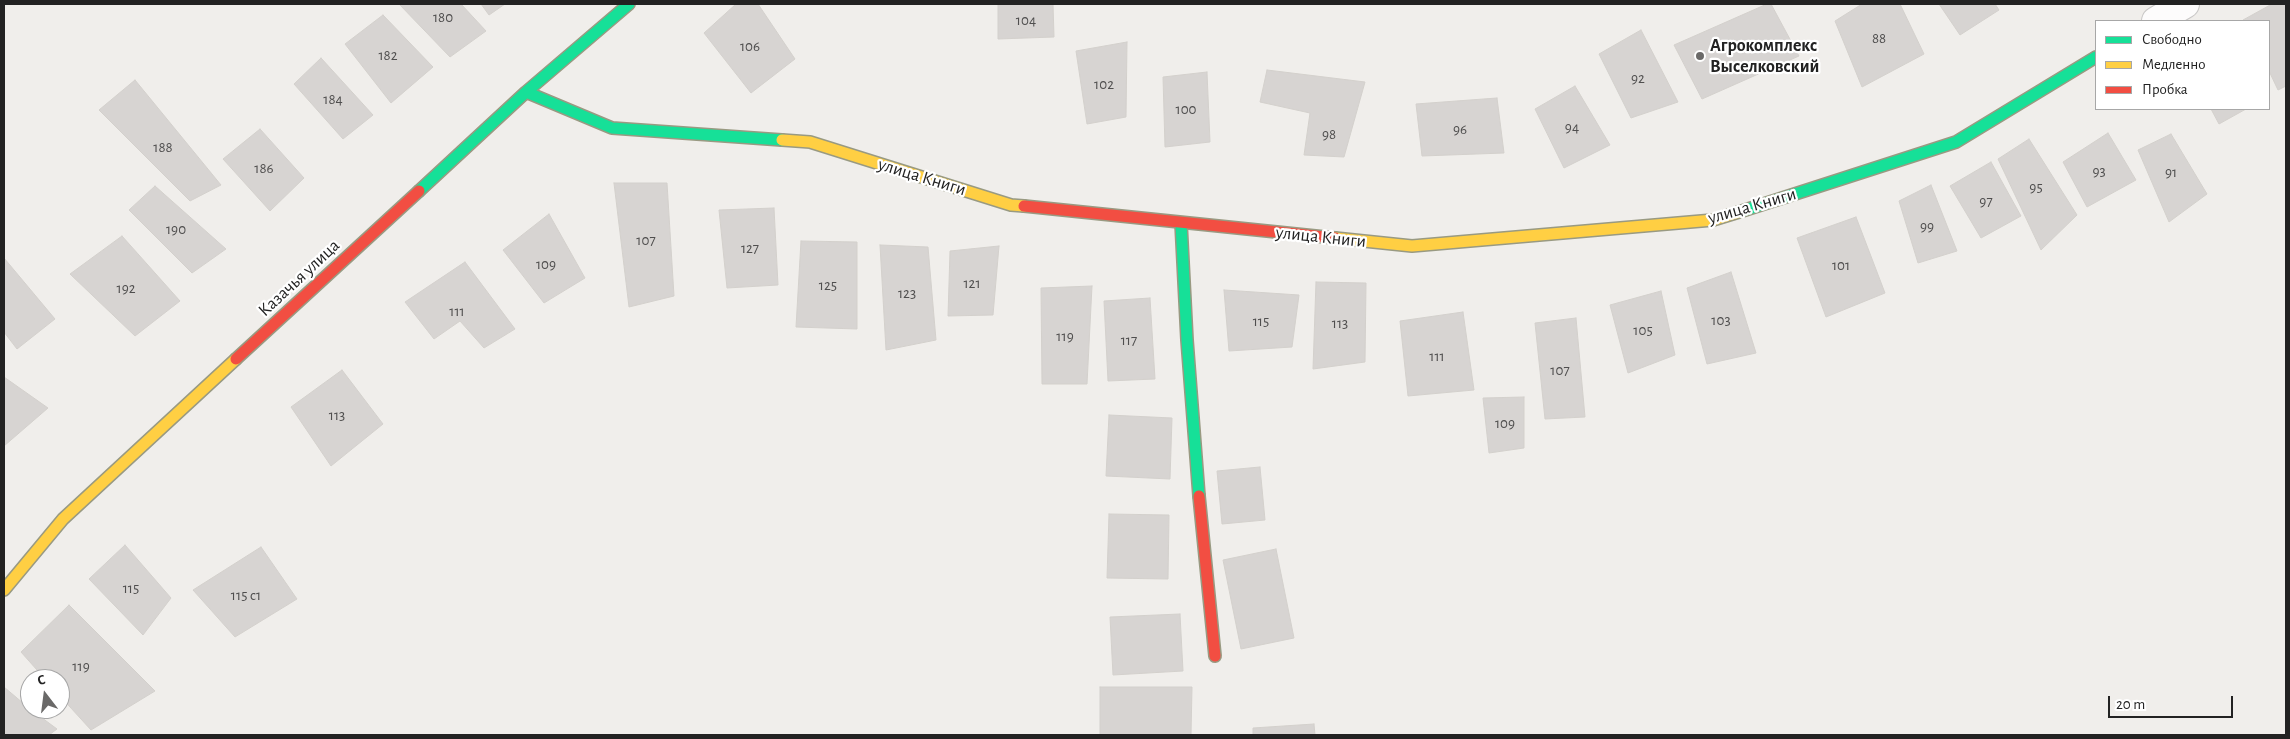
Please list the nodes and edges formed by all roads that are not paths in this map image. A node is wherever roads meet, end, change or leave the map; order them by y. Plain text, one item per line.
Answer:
1 (629, 4) edge
2 (2185, 4) edge
3 (2158, 20) edge
4 (2095, 58) edge
5 (526, 92) junction
6 (1181, 223) junction
7 (4, 590) edge
8 (1215, 656) dead end

1 - 5 street, Казачья улица
2 - 3 street
4 - 6 street, улица Книги
5 - 6 street, улица Книги
5 - 7 street, Казачья улица
6 - 8 street

